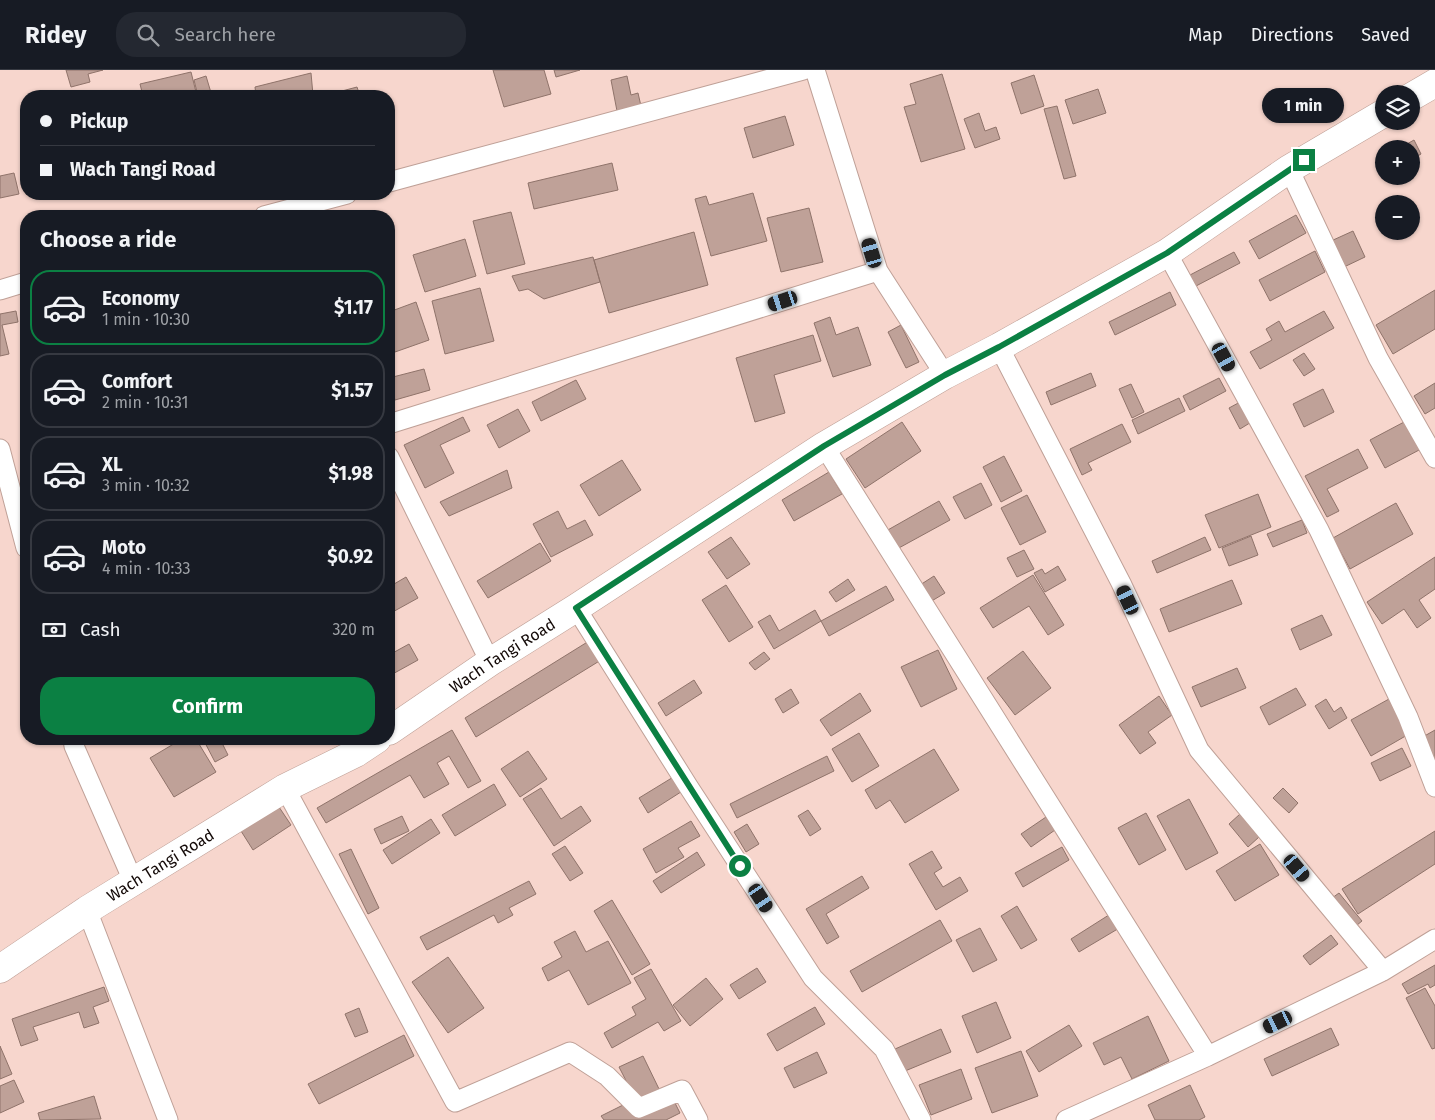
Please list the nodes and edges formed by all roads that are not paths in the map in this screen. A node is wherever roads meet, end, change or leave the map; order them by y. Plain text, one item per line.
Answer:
1 (803, 70) edge
2 (815, 70) edge
3 (1435, 83) edge
4 (1420, 92) edge
5 (1375, 118) edge
6 (1289, 169) junction
7 (395, 180) edge
8 (324, 200) edge
9 (287, 210) edge
10 (1167, 253) junction
11 (878, 271) junction
12 (20, 284) edge
13 (0, 290) edge
14 (999, 347) junction
15 (945, 375) junction
16 (395, 422) edge
17 (824, 446) junction
18 (0, 449) edge
19 (1435, 458) edge
20 (395, 470) edge
21 (20, 525) edge
22 (576, 608) junction
23 (490, 662) junction
24 (395, 727) edge
25 (74, 745) edge
26 (359, 745) edge
27 (1435, 787) edge
28 (285, 788) junction
29 (134, 883) junction
30 (87, 910) junction
31 (1435, 939) edge
32 (0, 969) edge
33 (1383, 971) junction
34 (1208, 1056) junction
35 (168, 1120) edge
36 (698, 1120) edge
37 (921, 1120) edge
38 (1066, 1120) edge

1 - 7 street
2 - 11 street
3 - 4 main road
5 - 6 main road, Wach Tangi Road
6 - 10 main road, Wach Tangi Road
6 - 19 street
8 - 9 street
10 - 14 main road, Wach Tangi Road
10 - 27 street
11 - 15 street
11 - 16 street
12 - 13 street
14 - 15 main road, Wach Tangi Road
14 - 33 street
15 - 17 main road, Wach Tangi Road
17 - 22 main road, Wach Tangi Road
17 - 34 street
18 - 21 street
20 - 23 street
22 - 23 main road, Wach Tangi Road
22 - 37 street
23 - 24 main road, Wach Tangi Road
25 - 29 street
26 - 28 main road, Wach Tangi Road
28 - 29 main road, Wach Tangi Road
28 - 36 street
29 - 30 main road, Wach Tangi Road
30 - 32 main road, Wach Tangi Road
30 - 35 street
31 - 33 street
33 - 34 street
34 - 38 street

